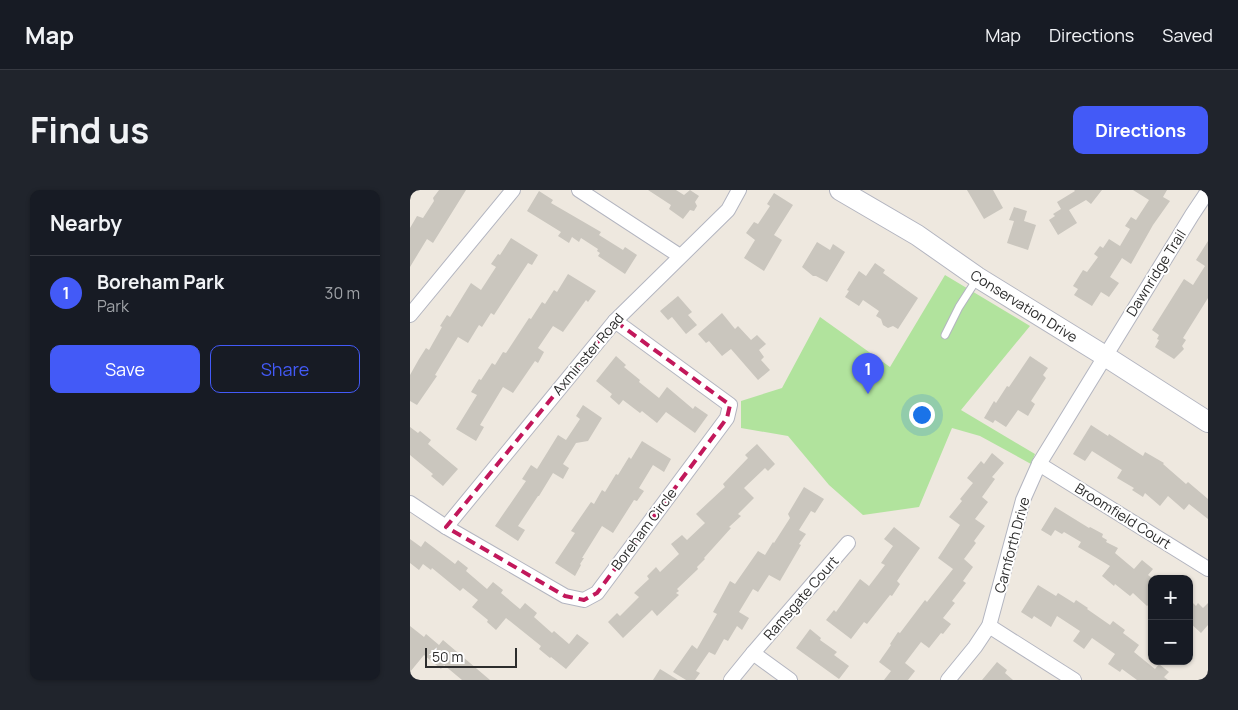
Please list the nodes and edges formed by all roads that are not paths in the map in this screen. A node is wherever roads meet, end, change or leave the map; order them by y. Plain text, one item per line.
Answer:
1 (513, 190) edge
2 (579, 190) edge
3 (739, 190) edge
4 (840, 190) edge
5 (1208, 191) edge
6 (680, 256) junction
7 (978, 277) junction
8 (410, 315) edge
9 (615, 321) junction
10 (945, 335) dead end
11 (1105, 356) junction
12 (1208, 422) edge
13 (1039, 464) junction
14 (410, 503) edge
15 (446, 527) junction
16 (848, 543) dead end
17 (1208, 569) edge
18 (989, 626) junction
19 (753, 653) junction
20 (731, 680) edge
21 (790, 680) edge
22 (948, 680) edge
23 (1074, 680) edge

1 - 8 street
2 - 6 street
3 - 6 street, Axminster Road
4 - 7 street, Conservation Drive
5 - 11 street, Dawnridge Trail
6 - 9 street, Axminster Road
7 - 10 lane
7 - 11 street, Conservation Drive
9 - 15 street, Axminster Road
9 - 15 street, Boreham Circle
11 - 12 street, Conservation Drive
11 - 13 street, Carnforth Drive
13 - 17 street, Broomfield Court
13 - 18 street, Carnforth Drive
14 - 15 street, Boreham Circle
16 - 19 street, Ramsgate Court
18 - 22 street, Carnforth Drive
18 - 23 street
19 - 20 street, Ramsgate Court
19 - 21 street, Ramsgate Court

